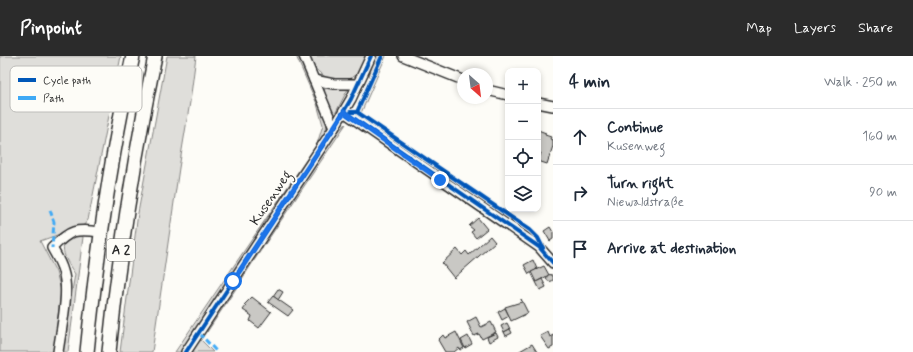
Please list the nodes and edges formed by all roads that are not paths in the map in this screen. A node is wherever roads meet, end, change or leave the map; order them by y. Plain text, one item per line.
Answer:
1 (133, 56) edge
2 (155, 56) edge
3 (304, 56) edge
4 (371, 56) edge
5 (403, 56) edge
6 (131, 66) edge
7 (457, 78) edge
8 (314, 80) junction
9 (358, 84) junction
10 (493, 91) edge
11 (505, 94) edge
12 (541, 104) edge
13 (553, 106) edge
14 (122, 112) edge
15 (344, 112) junction
16 (334, 128) junction
17 (101, 232) junction
18 (553, 263) edge
19 (58, 352) edge
20 (87, 352) edge
21 (109, 352) edge
22 (186, 352) edge

1 - 6 highway, A 2
2 - 21 highway, A 2
3 - 8 street
4 - 9 street, Kusenweg
5 - 7 street
8 - 9 street
8 - 16 street
9 - 15 street, Kusenweg
10 - 11 street
12 - 13 street
14 - 17 highway, A 2
15 - 16 street, Kusenweg
15 - 18 street
16 - 22 street, Kusenweg
17 - 19 street
17 - 20 highway, A 2

